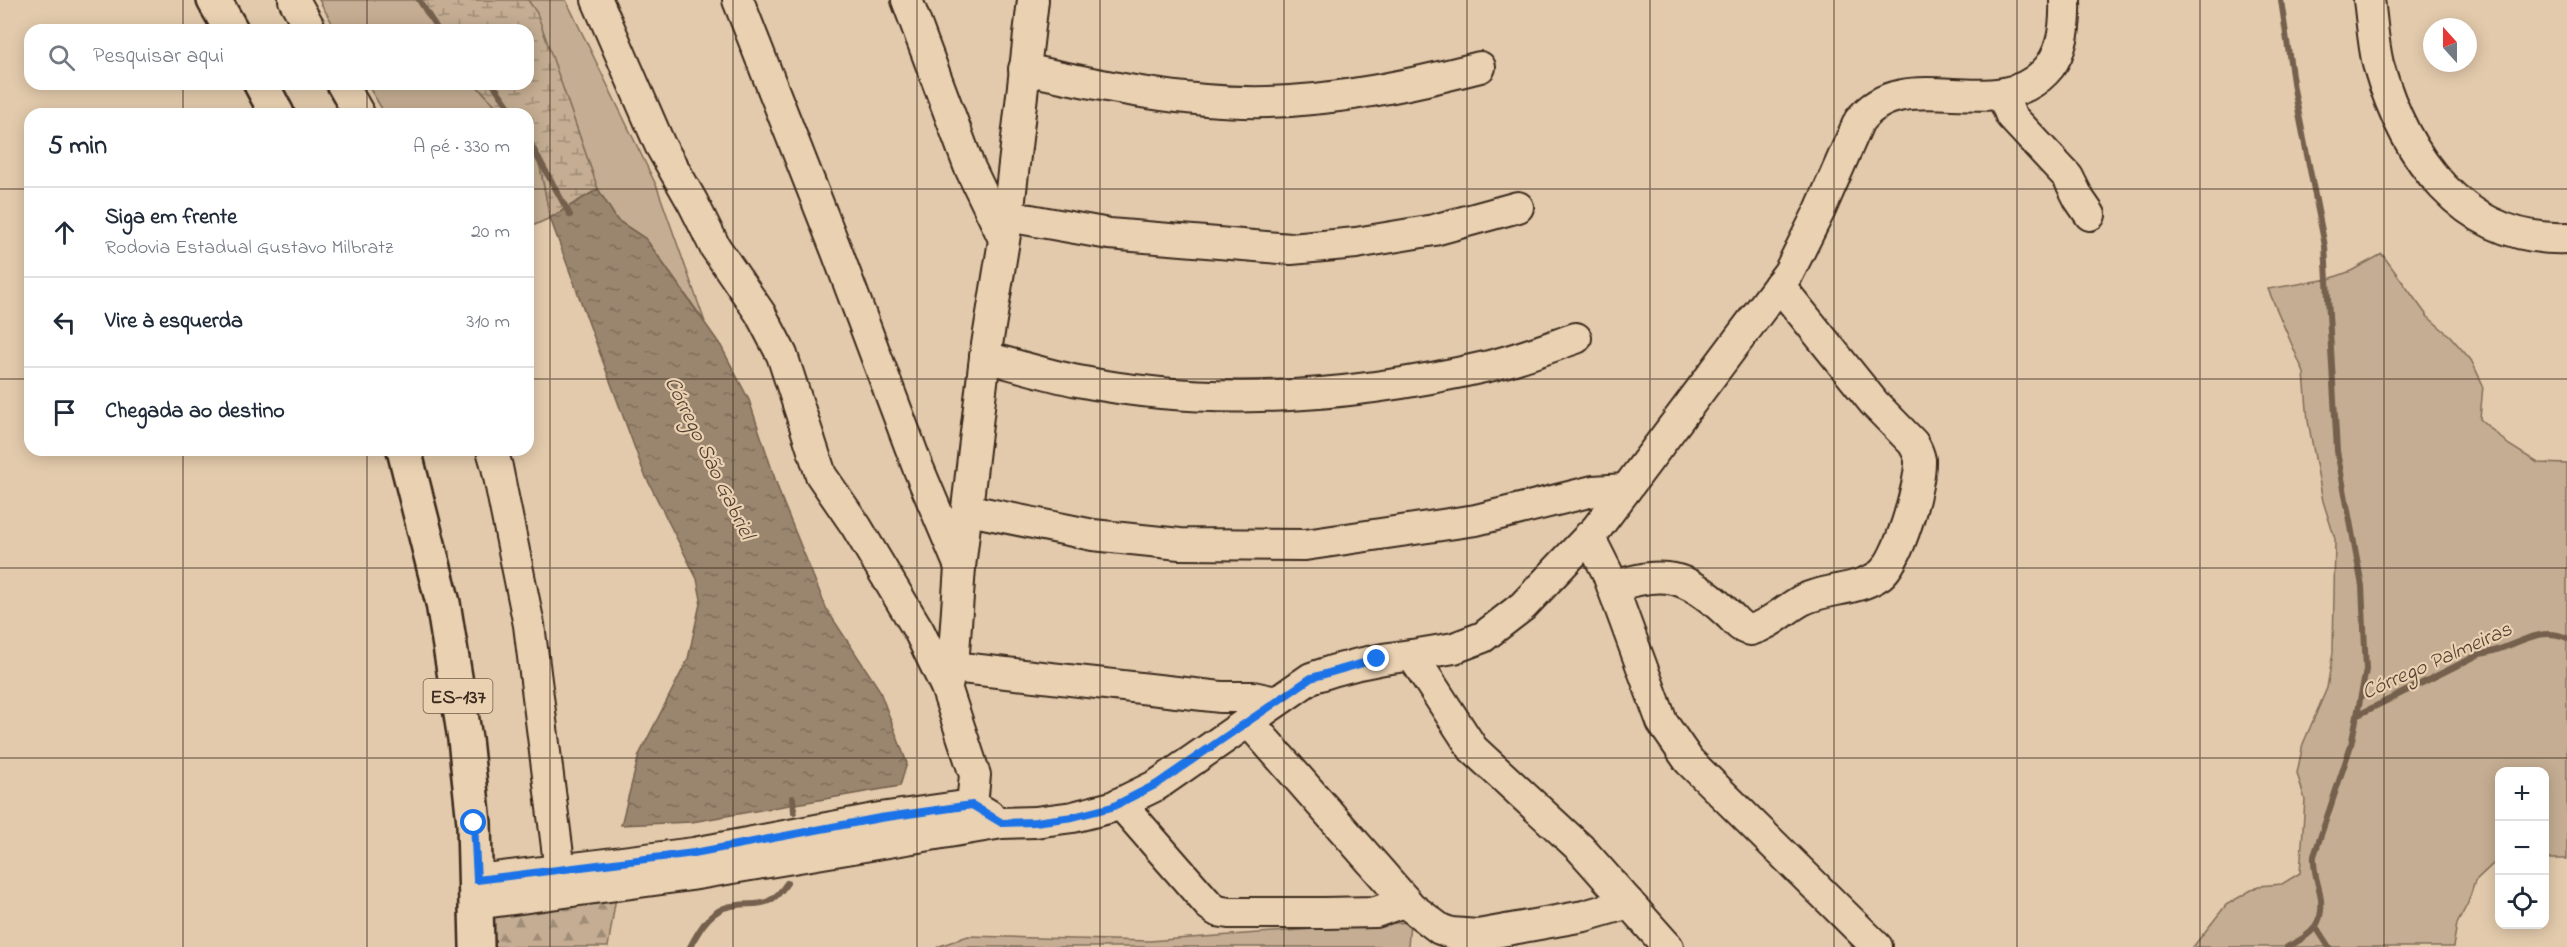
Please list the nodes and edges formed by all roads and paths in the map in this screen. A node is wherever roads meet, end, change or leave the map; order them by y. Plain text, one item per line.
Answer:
1 (214, 0) edge
2 (294, 0) edge
3 (597, 0) edge
4 (738, 0) edge
5 (907, 0) edge
6 (1033, 0) edge
7 (2065, 0) edge
8 (2369, 0) edge
9 (228, 24) edge
10 (308, 24) edge
11 (1480, 67) dead end
12 (1024, 69) junction
13 (264, 90) edge
14 (345, 90) edge
15 (2002, 94) junction
16 (275, 108) edge
17 (356, 108) edge
18 (1518, 207) dead end
19 (2090, 215) dead end
20 (1006, 228) junction
21 (2567, 238) edge
22 (1779, 285) junction
23 (1576, 338) dead end
24 (985, 357) junction
25 (406, 456) edge
26 (494, 456) edge
27 (1626, 489) junction
28 (969, 510) junction
29 (1589, 536) junction
30 (960, 567) junction
31 (1613, 587) junction
32 (1412, 655) junction
33 (949, 677) junction
34 (1276, 702) junction
35 (1249, 722) junction
36 (1120, 803) junction
37 (983, 818) junction
38 (560, 871) junction
39 (477, 892) junction
40 (1406, 901) junction
41 (1629, 903) junction
42 (477, 947) edge
43 (1668, 947) edge
44 (1877, 947) edge

1 - 9 main road
2 - 10 street
3 - 33 street
4 - 30 street
5 - 20 street
6 - 12 street
7 - 15 street
8 - 21 street
11 - 12 street
12 - 20 street
13 - 16 main road
14 - 17 street
15 - 19 street
15 - 22 street
18 - 20 street
20 - 24 street
22 - 27 street
22 - 31 street
23 - 24 street
24 - 28 street
25 - 39 main road, ES-137
26 - 38 street
27 - 28 street
27 - 29 street
28 - 30 street
29 - 31 street
29 - 32 street
30 - 33 street
31 - 44 street
32 - 34 street
32 - 41 street
33 - 34 street
33 - 37 street
34 - 35 street
35 - 36 street
35 - 40 street
36 - 37 street
36 - 40 street
37 - 38 street
37 - 39 street
38 - 39 street
39 - 42 main road, ES-137
40 - 41 street
41 - 43 street

